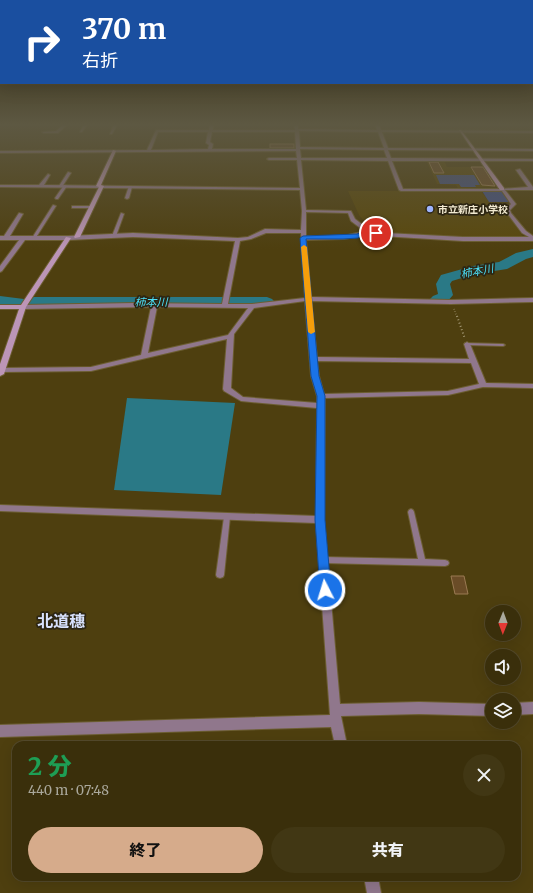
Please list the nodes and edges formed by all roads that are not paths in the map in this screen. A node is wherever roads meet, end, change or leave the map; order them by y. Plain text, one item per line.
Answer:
1 (108, 166) edge
2 (300, 166) edge
3 (392, 166) edge
4 (487, 166) edge
5 (518, 170) dead end
6 (69, 173) dead end
7 (48, 175) dead end
8 (0, 186) edge
9 (41, 186) junction
10 (63, 186) junction
11 (100, 186) junction
12 (130, 186) junction
13 (533, 188) edge
14 (302, 189) junction
15 (503, 189) junction
16 (57, 198) dead end
17 (127, 198) dead end
18 (54, 206) dead end
19 (72, 207) dead end
20 (91, 207) junction
21 (304, 211) junction
22 (21, 214) dead end
23 (122, 214) dead end
24 (364, 233) junction
25 (303, 235) junction
26 (114, 236) junction
27 (77, 237) junction
28 (3, 238) edge
29 (24, 238) junction
30 (34, 238) junction
31 (68, 238) junction
32 (533, 239) edge
33 (238, 240) junction
34 (0, 270) edge
35 (309, 299) junction
36 (533, 300) edge
37 (226, 304) junction
38 (154, 305) junction
39 (252, 306) junction
40 (0, 307) edge
41 (23, 307) junction
42 (230, 336) junction
43 (467, 344) joint
44 (503, 345) dead end
45 (144, 357) junction
46 (313, 359) junction
47 (474, 361) junction
48 (1, 372) edge
49 (483, 385) junction
50 (533, 386) edge
51 (321, 396) junction
52 (321, 406) junction
53 (0, 508) edge
54 (411, 512) dead end
55 (226, 517) junction
56 (320, 520) junction
57 (323, 560) junction
58 (422, 563) junction
59 (445, 563) dead end
60 (220, 575) dead end
61 (533, 708) edge
62 (521, 709) edge
63 (485, 710) edge
64 (336, 716) junction
65 (0, 731) edge
66 (340, 741) edge
67 (372, 881) edge
68 (374, 893) edge

1 - 11 street
2 - 14 street
3 - 15 street
4 - 15 street
5 - 13 street
6 - 10 lane
7 - 9 street
8 - 9 street
9 - 10 street
10 - 11 street
10 - 16 lane
11 - 12 street
11 - 20 street
12 - 14 street
12 - 17 lane
13 - 15 street
14 - 21 street
15 - 32 street
18 - 30 lane
19 - 20 lane
20 - 27 street
21 - 24 street
21 - 25 street
22 - 28 street
23 - 26 lane
24 - 25 street
24 - 32 street
25 - 33 street
25 - 35 street
26 - 27 street
26 - 33 street
27 - 31 street
28 - 29 street
29 - 30 street
29 - 34 street
30 - 31 street
31 - 41 street
33 - 37 street
35 - 36 street
35 - 39 street
35 - 46 street
37 - 38 street
37 - 39 street
38 - 41 street
38 - 45 street
39 - 42 street
40 - 41 street
41 - 48 street
42 - 45 street
42 - 52 street
43 - 44 lane
43 - 47 street
45 - 48 street
46 - 47 street
46 - 51 street
47 - 49 street
49 - 50 street
49 - 51 street
51 - 52 street
52 - 56 street
53 - 55 street
54 - 58 lane
55 - 56 street
55 - 60 lane
56 - 57 street
57 - 58 lane
57 - 64 street
58 - 59 lane
61 - 62 street
63 - 64 street
64 - 65 street
64 - 66 street
67 - 68 street

